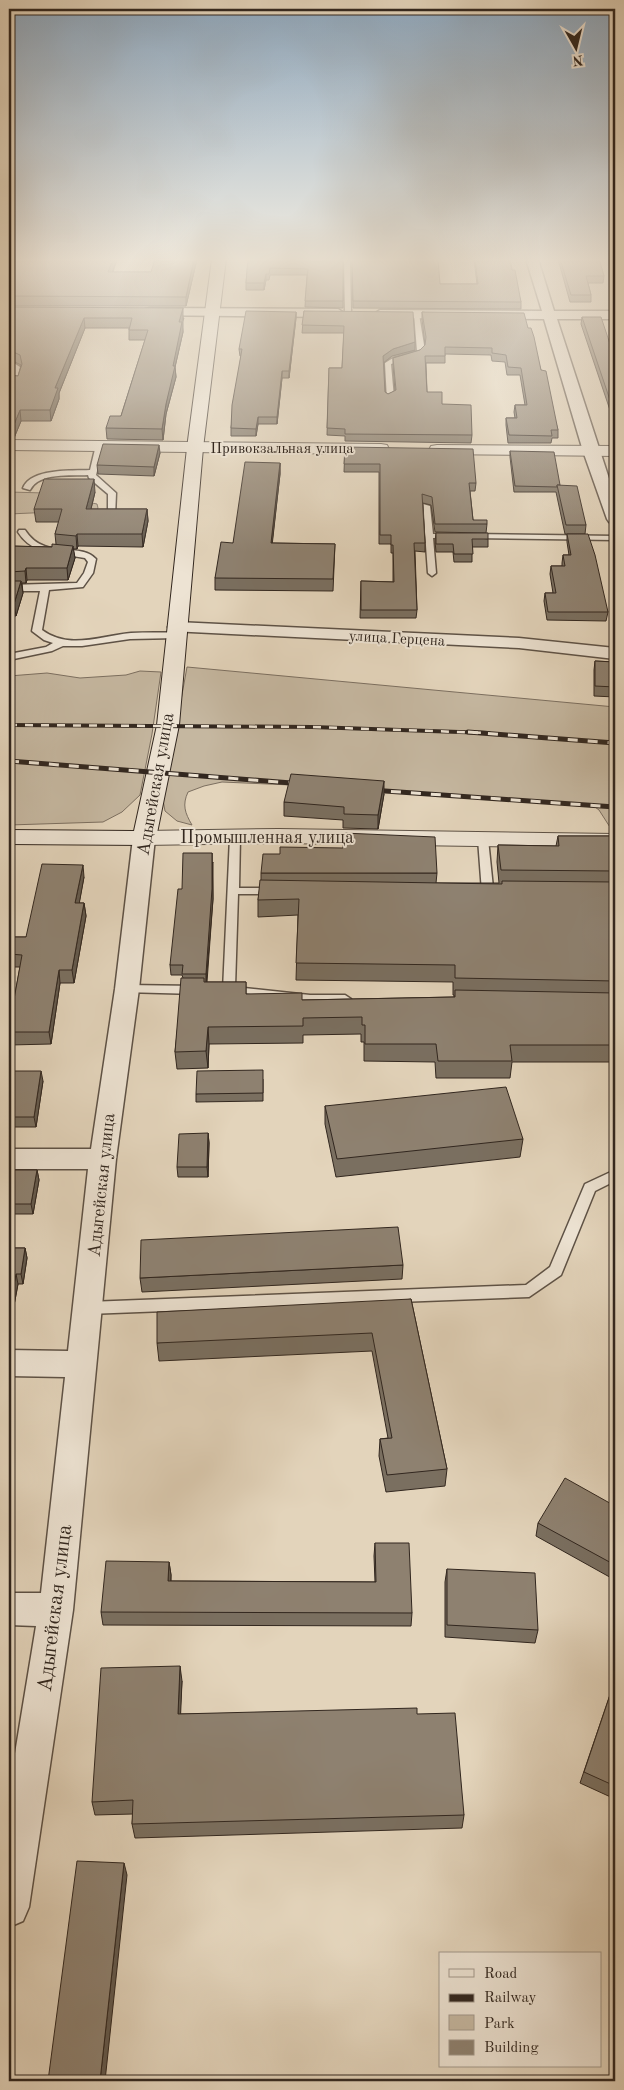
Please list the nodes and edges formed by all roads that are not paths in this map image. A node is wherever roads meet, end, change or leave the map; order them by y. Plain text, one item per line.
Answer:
1 (206, 357) edge
2 (410, 357) edge
3 (561, 357) edge
4 (9, 362) edge
5 (16, 384) edge
6 (390, 398) edge
7 (9, 445) edge
8 (99, 446) junction
9 (195, 448) junction
10 (398, 449) edge
11 (418, 450) edge
12 (591, 451) junction
13 (615, 451) edge
14 (92, 472) junction
15 (27, 488) dead end
16 (426, 506) edge
17 (112, 515) edge
18 (615, 519) edge
19 (22, 532) dead end
20 (429, 536) junction
21 (459, 536) edge
22 (468, 536) edge
23 (615, 538) edge
24 (432, 573) dead end
25 (9, 588) edge
26 (45, 588) junction
27 (177, 631) junction
28 (63, 642) junction
29 (615, 654) edge
30 (9, 656) edge
31 (9, 837) edge
32 (235, 837) junction
33 (144, 838) junction
34 (483, 839) junction
35 (615, 841) edge
36 (233, 890) junction
37 (292, 891) edge
38 (508, 892) edge
39 (127, 989) junction
40 (220, 990) junction
41 (359, 1000) edge
42 (9, 1159) edge
43 (103, 1159) junction
44 (615, 1175) edge
45 (88, 1308) junction
46 (9, 1363) edge
47 (82, 1364) junction
48 (9, 1609) edge
49 (56, 1610) junction
50 (9, 1907) edge

1 - 9 main road, Адыгейская улица
2 - 6 lane
3 - 12 street
4 - 5 lane
7 - 8 main road, Привокзальная улица
8 - 9 main road, Привокзальная улица
8 - 14 lane
9 - 10 main road, Привокзальная улица
9 - 27 main road, Адыгейская улица
11 - 12 main road
12 - 13 main road
12 - 18 street
14 - 15 lane
14 - 17 lane
16 - 20 lane
19 - 26 lane
20 - 21 lane
20 - 24 lane
22 - 23 lane
25 - 26 lane
26 - 28 lane
27 - 28 lane
27 - 29 street, улица Герцена
27 - 33 main road, Адыгейская улица
28 - 30 lane
31 - 33 main road, Промышленная улица
32 - 33 main road, Промышленная улица
32 - 34 main road, Промышленная улица
32 - 36 lane
33 - 39 street, Адыгейская улица
34 - 35 main road, Промышленная улица
34 - 38 lane
36 - 37 lane
36 - 40 lane
39 - 40 lane
39 - 43 street, Адыгейская улица
40 - 41 lane
42 - 43 street
43 - 45 street, Адыгейская улица
44 - 45 lane
45 - 47 street, Адыгейская улица
46 - 47 street
47 - 49 street, Адыгейская улица
48 - 49 street
49 - 50 street, Адыгейская улица

